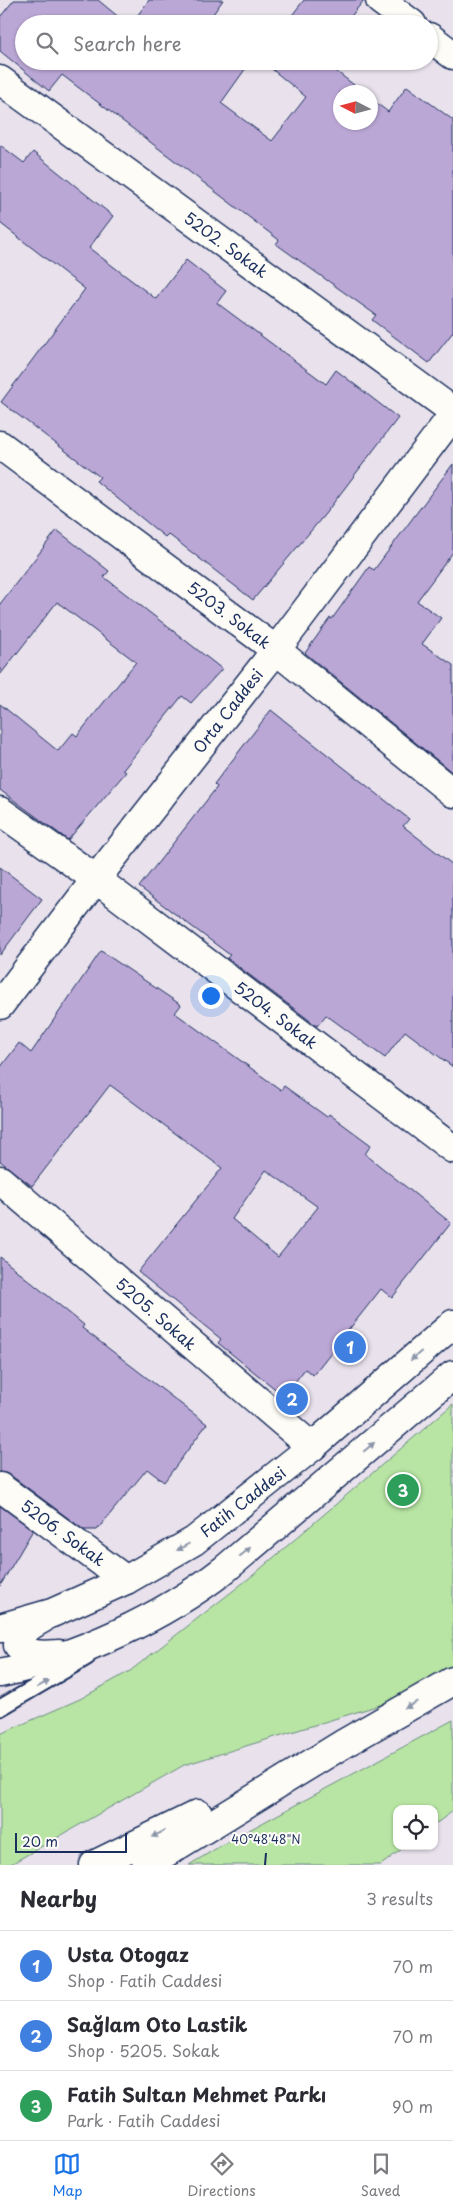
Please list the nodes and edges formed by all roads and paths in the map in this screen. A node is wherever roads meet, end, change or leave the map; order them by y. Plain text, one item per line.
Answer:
1 (380, 0) edge
2 (400, 15) edge
3 (438, 44) edge
4 (453, 55) edge
5 (0, 80) edge
6 (453, 411) edge
7 (453, 415) edge
8 (0, 445) edge
9 (276, 650) junction
10 (453, 793) edge
11 (0, 811) edge
12 (96, 879) junction
13 (0, 1005) edge
14 (453, 1149) edge
15 (0, 1180) edge
16 (453, 1324) edge
17 (453, 1375) edge
18 (312, 1447) junction
19 (0, 1487) edge
20 (126, 1580) junction
21 (162, 1611) junction
22 (52, 1613) junction
23 (0, 1628) edge
24 (67, 1654) junction
25 (0, 1673) edge
26 (453, 1680) edge
27 (0, 1708) edge
28 (343, 1744) junction
29 (94, 1865) edge
30 (146, 1865) edge

1 - 2 main road
3 - 4 main road
5 - 6 main road, 5202. Sokak
7 - 9 main road, Orta Caddesi
8 - 9 main road, 5203. Sokak
9 - 10 main road, 5203. Sokak
9 - 12 main road, Orta Caddesi
11 - 12 main road, 5204. Sokak
12 - 13 main road, Orta Caddesi
12 - 14 main road, 5204. Sokak
15 - 18 main road, 5205. Sokak
16 -> 18 main road, Fatih Caddesi
21 -> 17 main road
18 -> 20 main road, Fatih Caddesi
19 - 20 main road, 5206. Sokak
20 - 22 main road, Fatih Caddesi
21 - 24 main road
27 -> 21 lane
22 - 23 main road, Fatih Caddesi
22 - 24 main road
24 - 25 main road
26 -> 28 main road
28 -> 29 main road
28 - 30 main road

